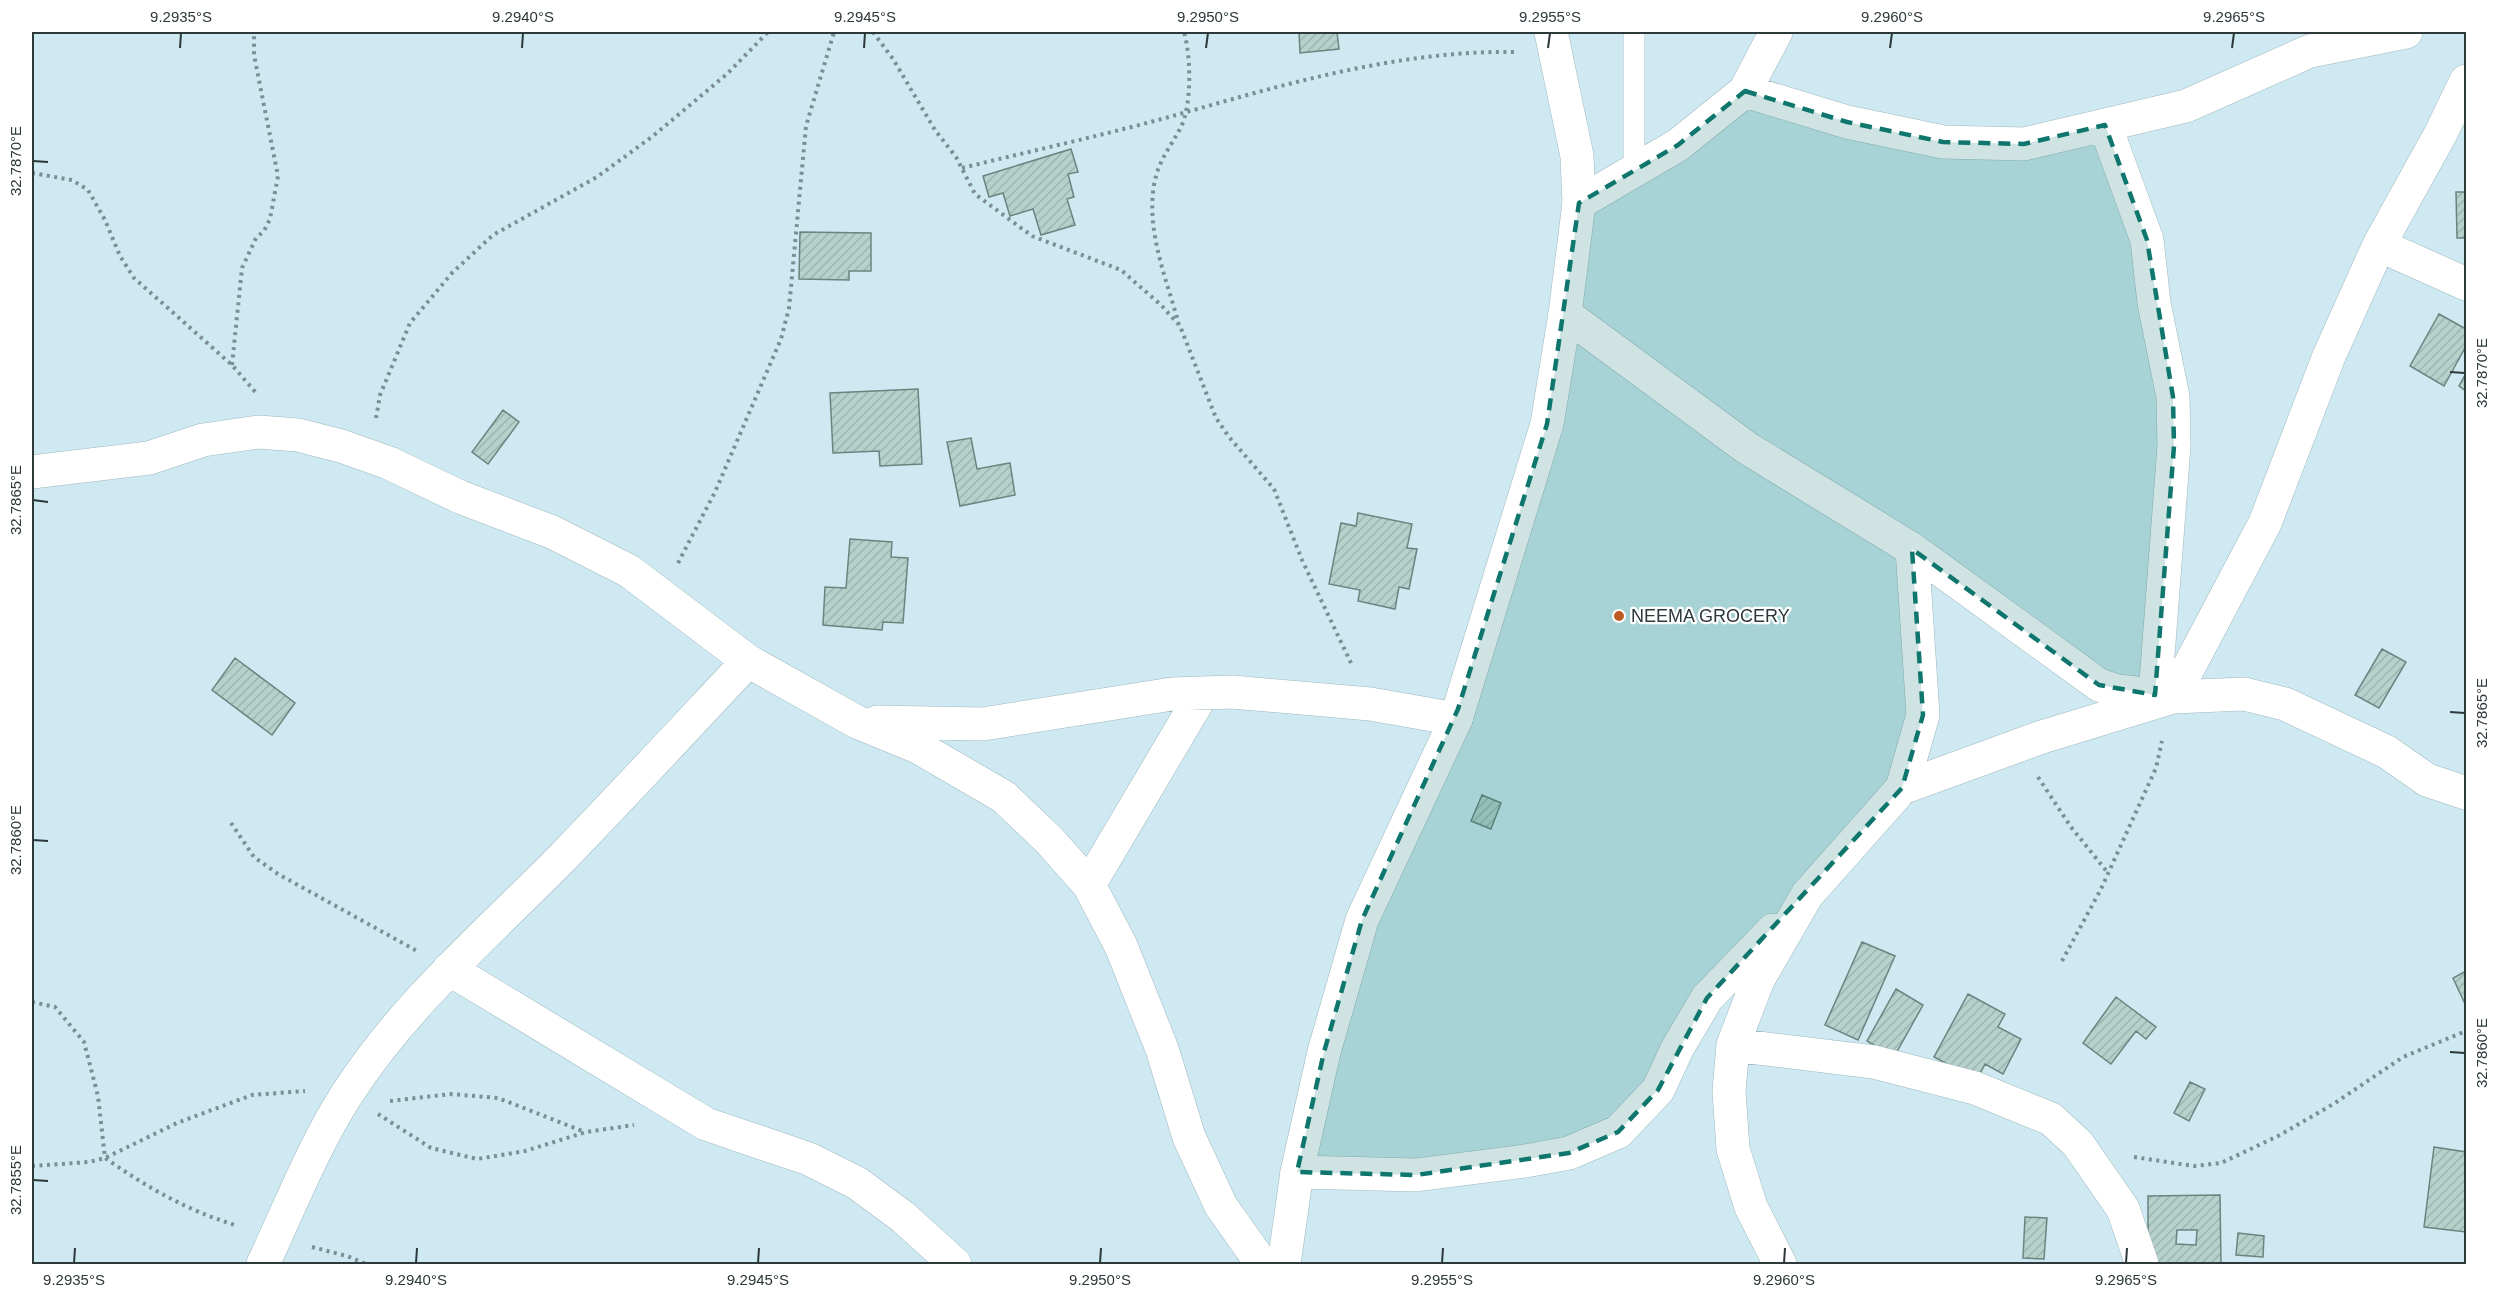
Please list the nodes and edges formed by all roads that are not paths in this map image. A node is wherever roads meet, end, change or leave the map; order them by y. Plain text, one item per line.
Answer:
1 (1634, 32) edge
2 (1776, 32) edge
3 (2406, 32) edge
4 (1554, 42) edge
5 (2466, 81) edge
6 (1745, 91) junction
7 (2105, 125) junction
8 (1634, 171) junction
9 (1578, 203) junction
10 (2379, 245) junction
11 (2466, 284) edge
12 (1565, 314) junction
13 (32, 472) edge
14 (1912, 549) junction
15 (748, 661) junction
16 (1202, 694) junction
17 (2164, 696) junction
18 (1456, 719) junction
19 (856, 722) junction
20 (1902, 788) junction
21 (2466, 793) edge
22 (1089, 885) junction
23 (1807, 895) junction
24 (449, 969) junction
25 (1733, 1045) junction
26 (1297, 1172) junction
27 (269, 1251) edge
28 (955, 1264) edge
29 (1262, 1264) edge
30 (1284, 1264) edge
31 (1780, 1264) edge
32 (2142, 1264) edge

1 - 8 lane
2 - 6 street
3 - 7 street
4 - 9 street
5 - 10 street
6 - 7 street
6 - 8 street
7 - 17 street
8 - 9 street
9 - 12 street
10 - 11 street
10 - 17 street
12 - 14 street
12 - 18 street
13 - 15 street
14 - 17 street
14 - 20 street
15 - 19 street
15 - 24 street
16 - 18 street
16 - 19 street
16 - 22 street
17 - 20 street
17 - 21 street
18 - 26 street
19 - 22 street
20 - 23 street
22 - 29 street
23 - 25 street
23 - 26 street
24 - 27 street
24 - 28 street
25 - 31 street
25 - 32 street
26 - 30 street

